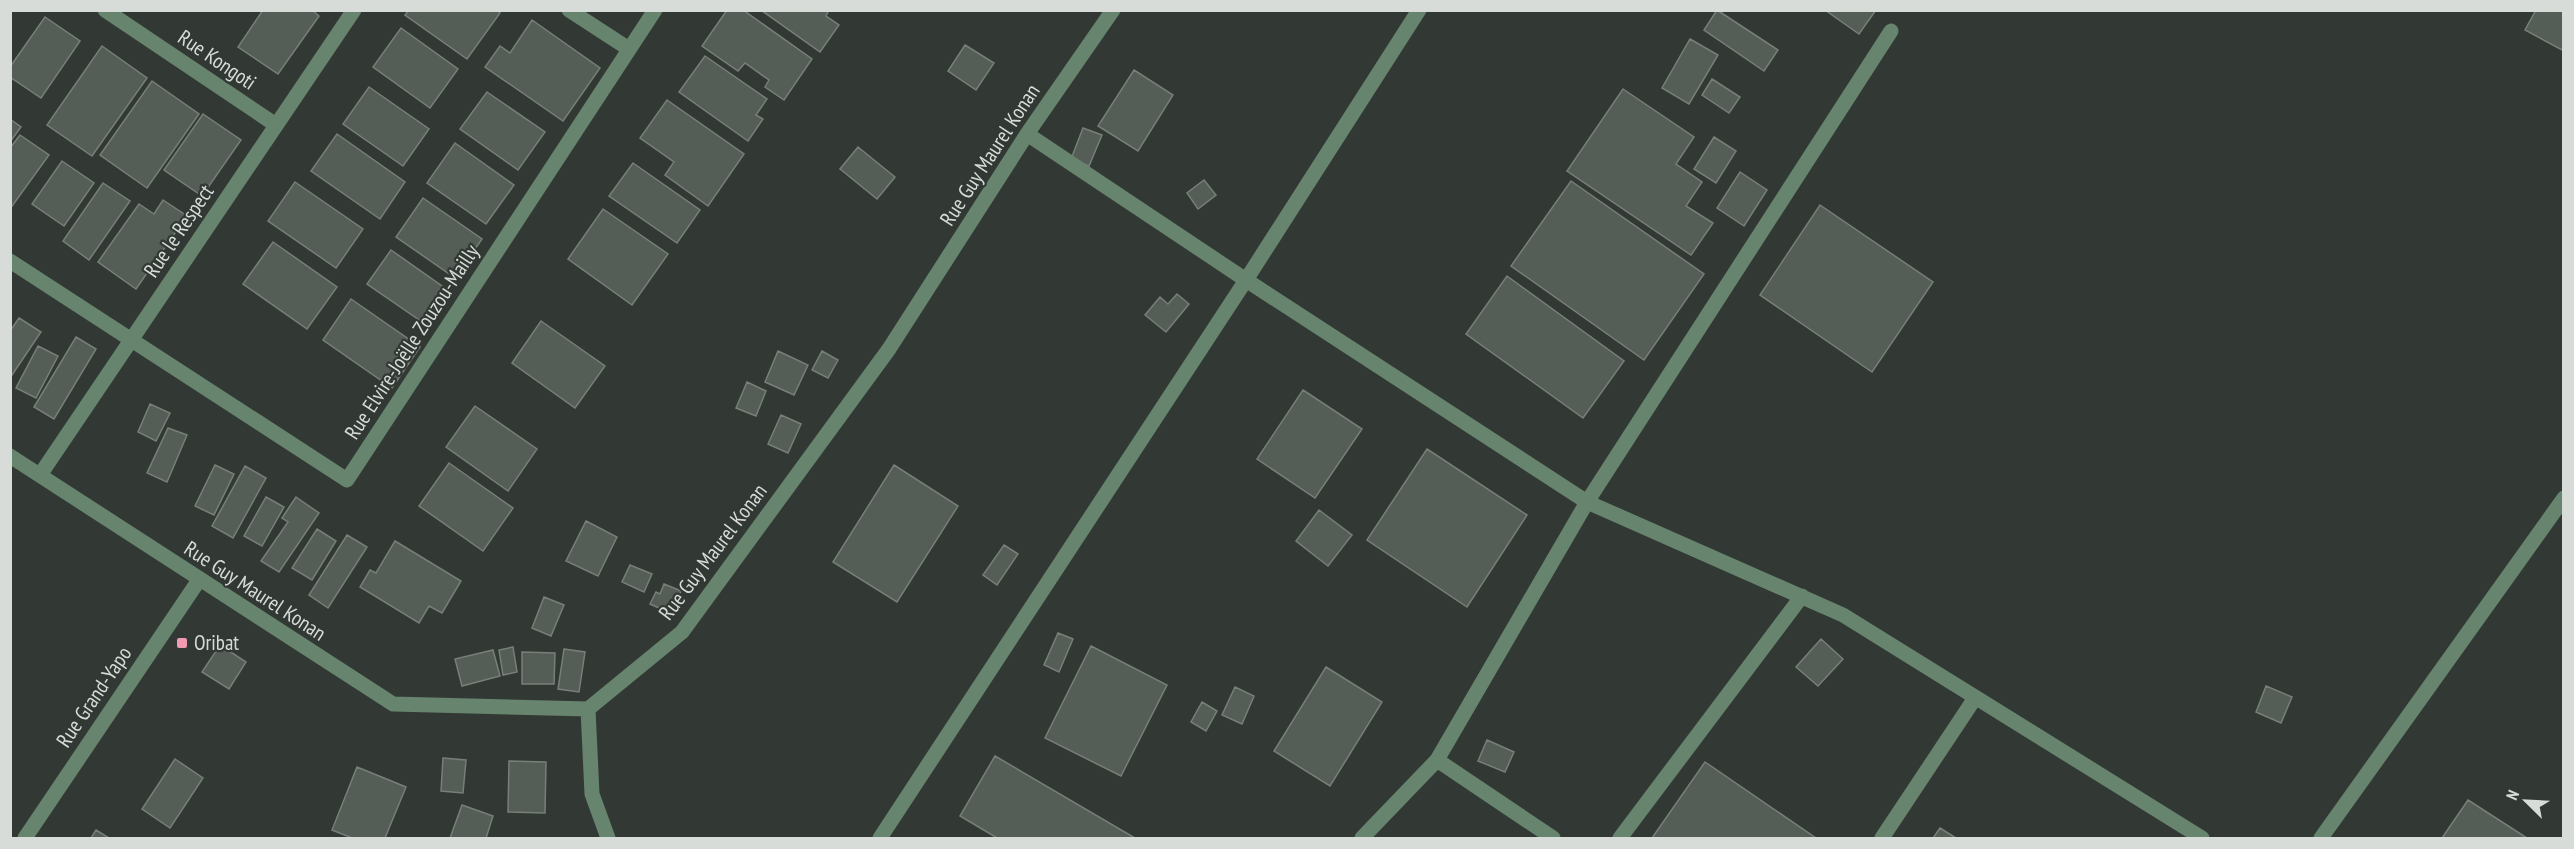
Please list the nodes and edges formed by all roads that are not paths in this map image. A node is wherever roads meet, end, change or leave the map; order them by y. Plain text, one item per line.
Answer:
1 (105, 10) edge
2 (354, 10) edge
3 (569, 10) edge
4 (655, 10) edge
5 (1113, 10) edge
6 (1419, 10) edge
7 (1891, 31) dead end
8 (628, 49) junction
9 (276, 125) junction
10 (1027, 134) junction
11 (10, 261) edge
12 (1246, 280) junction
13 (130, 340) junction
14 (10, 456) edge
15 (40, 476) junction
16 (2564, 498) edge
17 (1587, 502) junction
18 (199, 580) junction
19 (1802, 596) junction
20 (1975, 698) junction
21 (588, 709) junction
22 (1437, 760) junction
23 (25, 838) edge
24 (608, 838) edge
25 (880, 838) edge
26 (1362, 838) edge
27 (1553, 838) edge
28 (1620, 838) edge
29 (1882, 838) edge
30 (2202, 838) edge
31 (2321, 838) edge

1 - 9 street, Rue Kongoti
2 - 9 street, Rue le Respect
3 - 8 street
4 - 8 street, Rue Elvire-Joëlle Zouzou-Mailly
5 - 10 street, Rue Guy Maurel Konan
6 - 12 street
7 - 17 street
8 - 13 street, Rue Elvire-Joëlle Zouzou-Mailly
9 - 13 street, Rue le Respect
10 - 12 street
10 - 21 street, Rue Guy Maurel Konan
11 - 13 street
12 - 17 street
12 - 25 street
13 - 15 street, Rue le Respect
14 - 15 street, Rue Guy Maurel Konan
15 - 18 street, Rue Guy Maurel Konan
16 - 31 street
17 - 19 street
17 - 22 street
18 - 21 street, Rue Guy Maurel Konan
18 - 23 street, Rue Grand-Yapo
19 - 20 street
19 - 28 street
20 - 29 street
20 - 30 street
21 - 24 street
22 - 26 street
22 - 27 street

